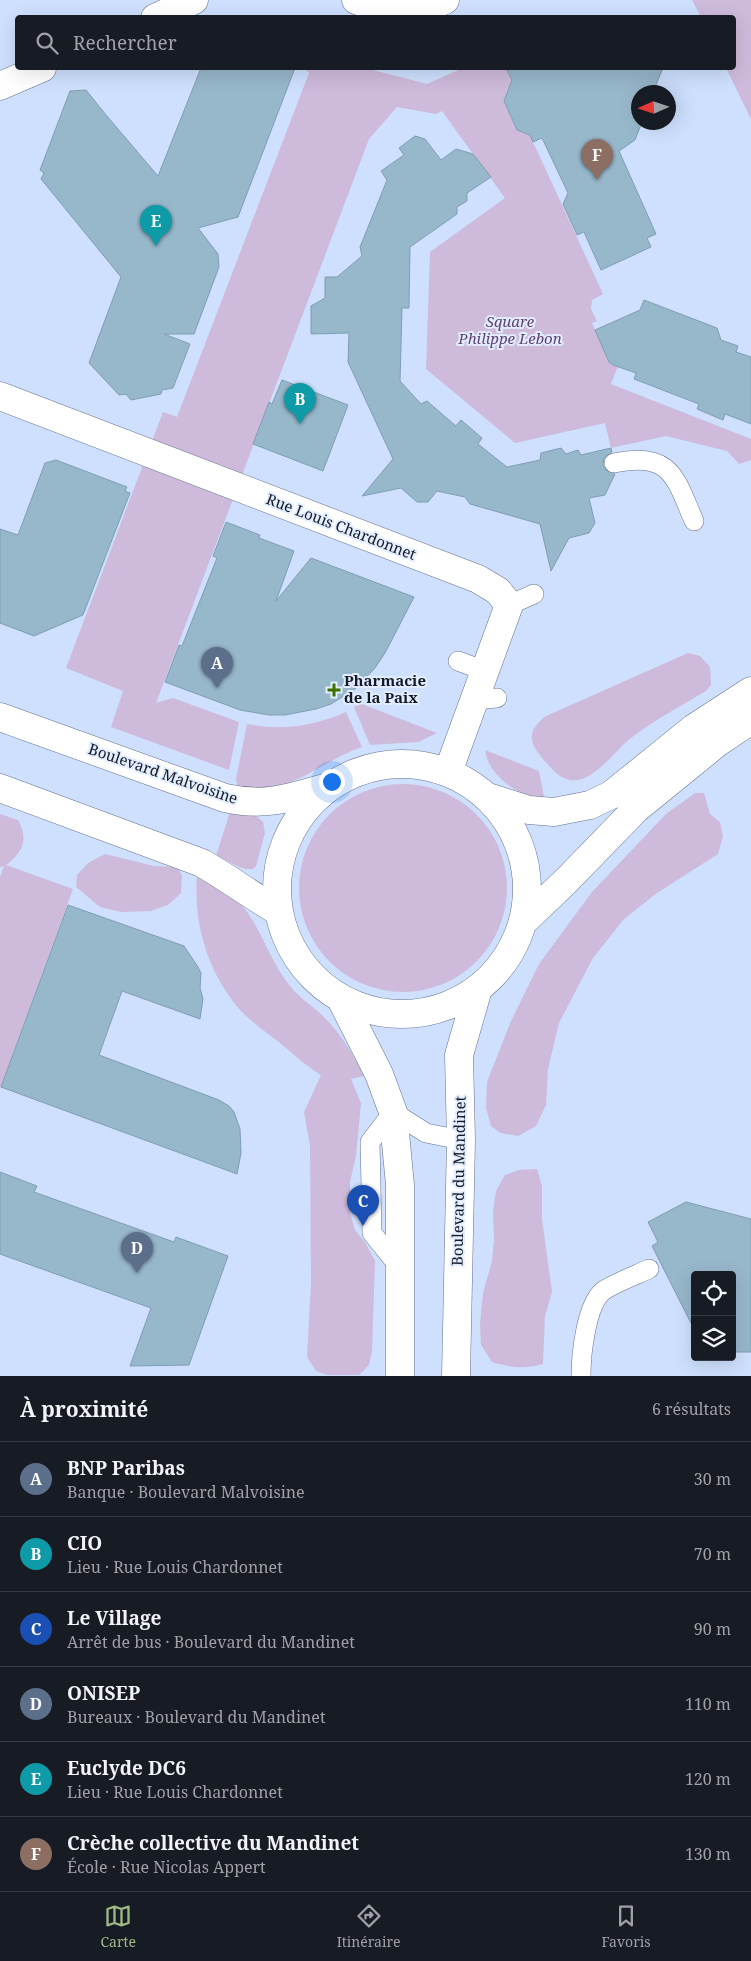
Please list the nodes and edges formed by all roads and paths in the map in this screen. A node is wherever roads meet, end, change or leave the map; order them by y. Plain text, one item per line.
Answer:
1 (194, 0) edge
2 (356, 0) edge
3 (445, 0) edge
4 (161, 15) edge
5 (37, 70) edge
6 (0, 86) edge
7 (0, 396) edge
8 (614, 463) dead end
9 (694, 522) dead end
10 (534, 594) dead end
11 (509, 605) junction
12 (458, 661) dead end
13 (485, 670) junction
14 (751, 691) edge
15 (0, 717) edge
16 (751, 720) edge
17 (448, 772) junction
18 (328, 787) junction
19 (0, 788) edge
20 (488, 797) junction
21 (278, 911) junction
22 (523, 922) junction
23 (478, 989) junction
24 (341, 999) junction
25 (393, 1112) junction
26 (460, 1140) junction
27 (649, 1269) dead end
28 (400, 1376) edge
29 (456, 1376) edge
30 (580, 1376) edge

1 - 4 street
2 - 3 street
5 - 6 street
7 - 11 street, Rue Louis Chardonnet
8 - 9 lane
10 - 11 lane
11 - 13 street
12 - 13 lane
13 - 17 street
14 - 20 street
15 - 18 street, Boulevard Malvoisine
16 - 22 street
17 - 18 street
17 - 20 street
18 - 21 street
19 - 21 street
20 - 22 street
21 - 24 street
22 - 23 street
23 - 24 street
23 - 26 street, Boulevard du Mandinet
24 - 25 street
25 - 26 lane
25 - 28 street
26 - 29 street, Boulevard du Mandinet
27 - 30 lane

